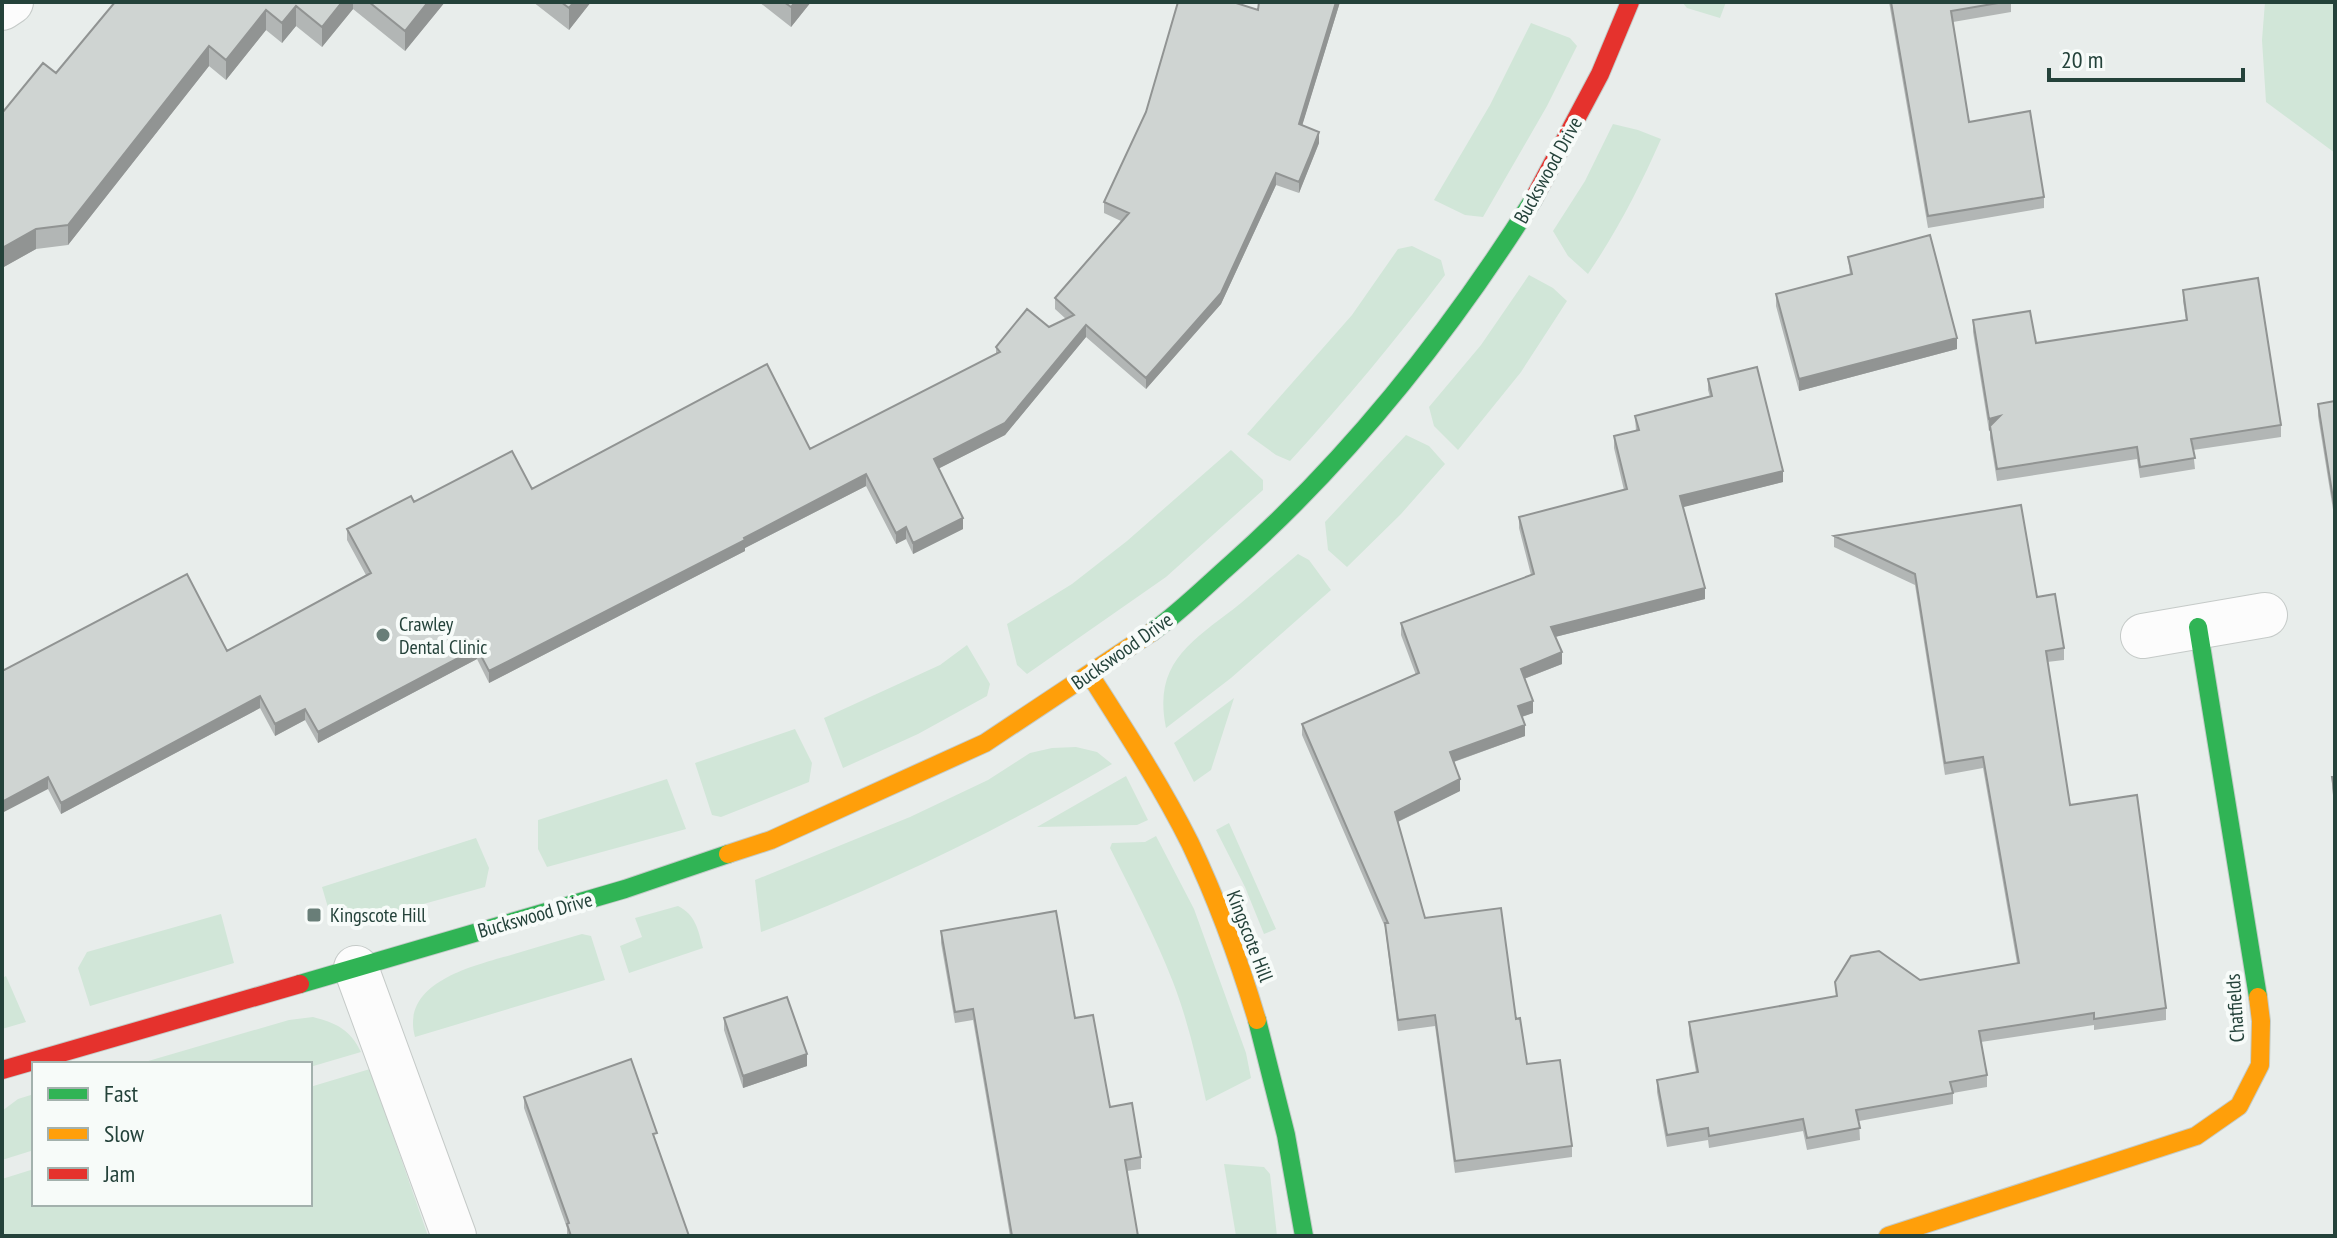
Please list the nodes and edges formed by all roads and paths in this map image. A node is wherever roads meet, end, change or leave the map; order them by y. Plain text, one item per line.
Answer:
1 (11, 2) edge
2 (1630, 2) edge
3 (2, 8) edge
4 (2265, 615) dead end
5 (2198, 627) junction
6 (2143, 636) dead end
7 (1090, 675) junction
8 (356, 968) junction
9 (2, 1070) edge
10 (454, 1236) edge
11 (1304, 1236) edge
12 (1888, 1236) edge

1 - 3 street
2 - 7 street, Buckswood Drive
4 - 5 street
5 - 6 street
5 - 12 street, Chatfields
7 - 8 street, Buckswood Drive
7 - 11 street, Kingscote Hill
8 - 9 street, Buckswood Drive
8 - 10 street

